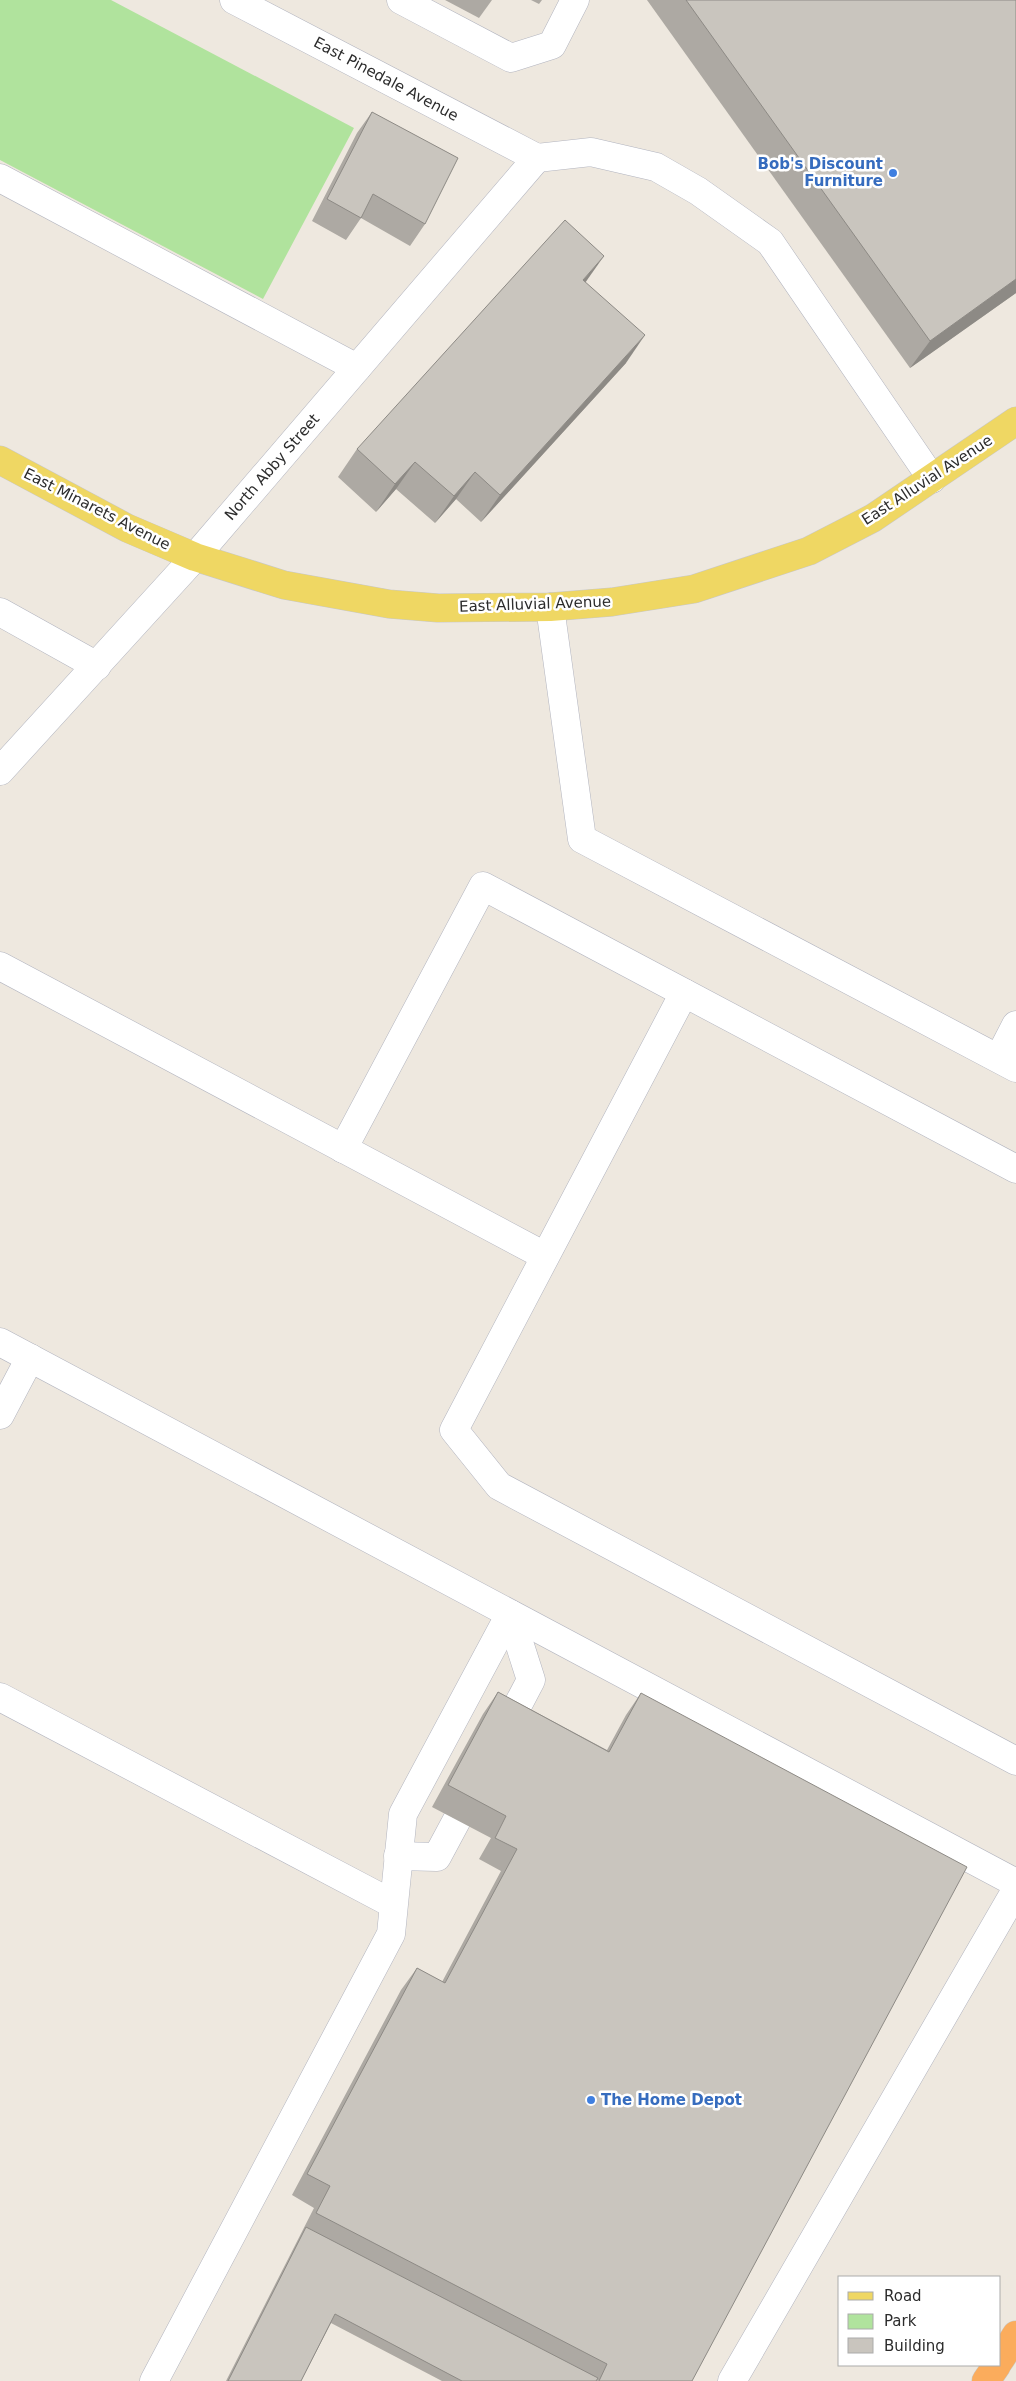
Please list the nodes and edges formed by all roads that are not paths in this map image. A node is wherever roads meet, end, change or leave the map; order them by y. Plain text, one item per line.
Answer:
1 (234, 0) edge
2 (401, 0) edge
3 (575, 0) edge
4 (537, 158) junction
5 (0, 178) edge
6 (357, 368) junction
7 (1016, 421) edge
8 (0, 460) edge
9 (932, 478) junction
10 (194, 557) junction
11 (550, 607) junction
12 (0, 612) edge
13 (97, 666) junction
14 (6, 756) edge
15 (0, 966) edge
16 (684, 993) junction
17 (1016, 1025) edge
18 (1007, 1063) edge
19 (343, 1149) junction
20 (1016, 1170) edge
21 (545, 1256) junction
22 (0, 1342) edge
23 (30, 1358) junction
24 (0, 1415) edge
25 (510, 1614) junction
26 (0, 1697) edge
27 (1016, 1762) edge
28 (398, 1856) junction
29 (1016, 1883) edge
30 (1016, 1890) edge
31 (393, 1904) junction
32 (1016, 2335) edge
33 (1001, 2358) edge
34 (996, 2366) edge
35 (154, 2381) edge
36 (732, 2381) edge
37 (986, 2381) edge

1 - 4 street, East Pinedale Avenue
2 - 3 street
4 - 6 street, North Abby Street
4 - 9 street
5 - 6 street
6 - 10 street, North Abby Street
7 - 9 main road, East Alluvial Avenue
8 - 10 main road, East Minarets Avenue
9 - 11 main road, East Alluvial Avenue
10 - 11 main road, East Alluvial Avenue
10 - 13 street, North Abby Street
11 - 18 street
12 - 13 street
13 - 14 street, North Abby Street
15 - 19 street
16 - 19 street
16 - 20 street
16 - 21 street
17 - 18 street
19 - 21 street
21 - 27 street
22 - 23 street
23 - 24 street
23 - 25 street
25 - 28 street
25 - 28 street
25 - 29 street
26 - 31 street
28 - 31 street
30 - 36 street
31 - 35 street
32 - 33 highway
34 - 37 highway

